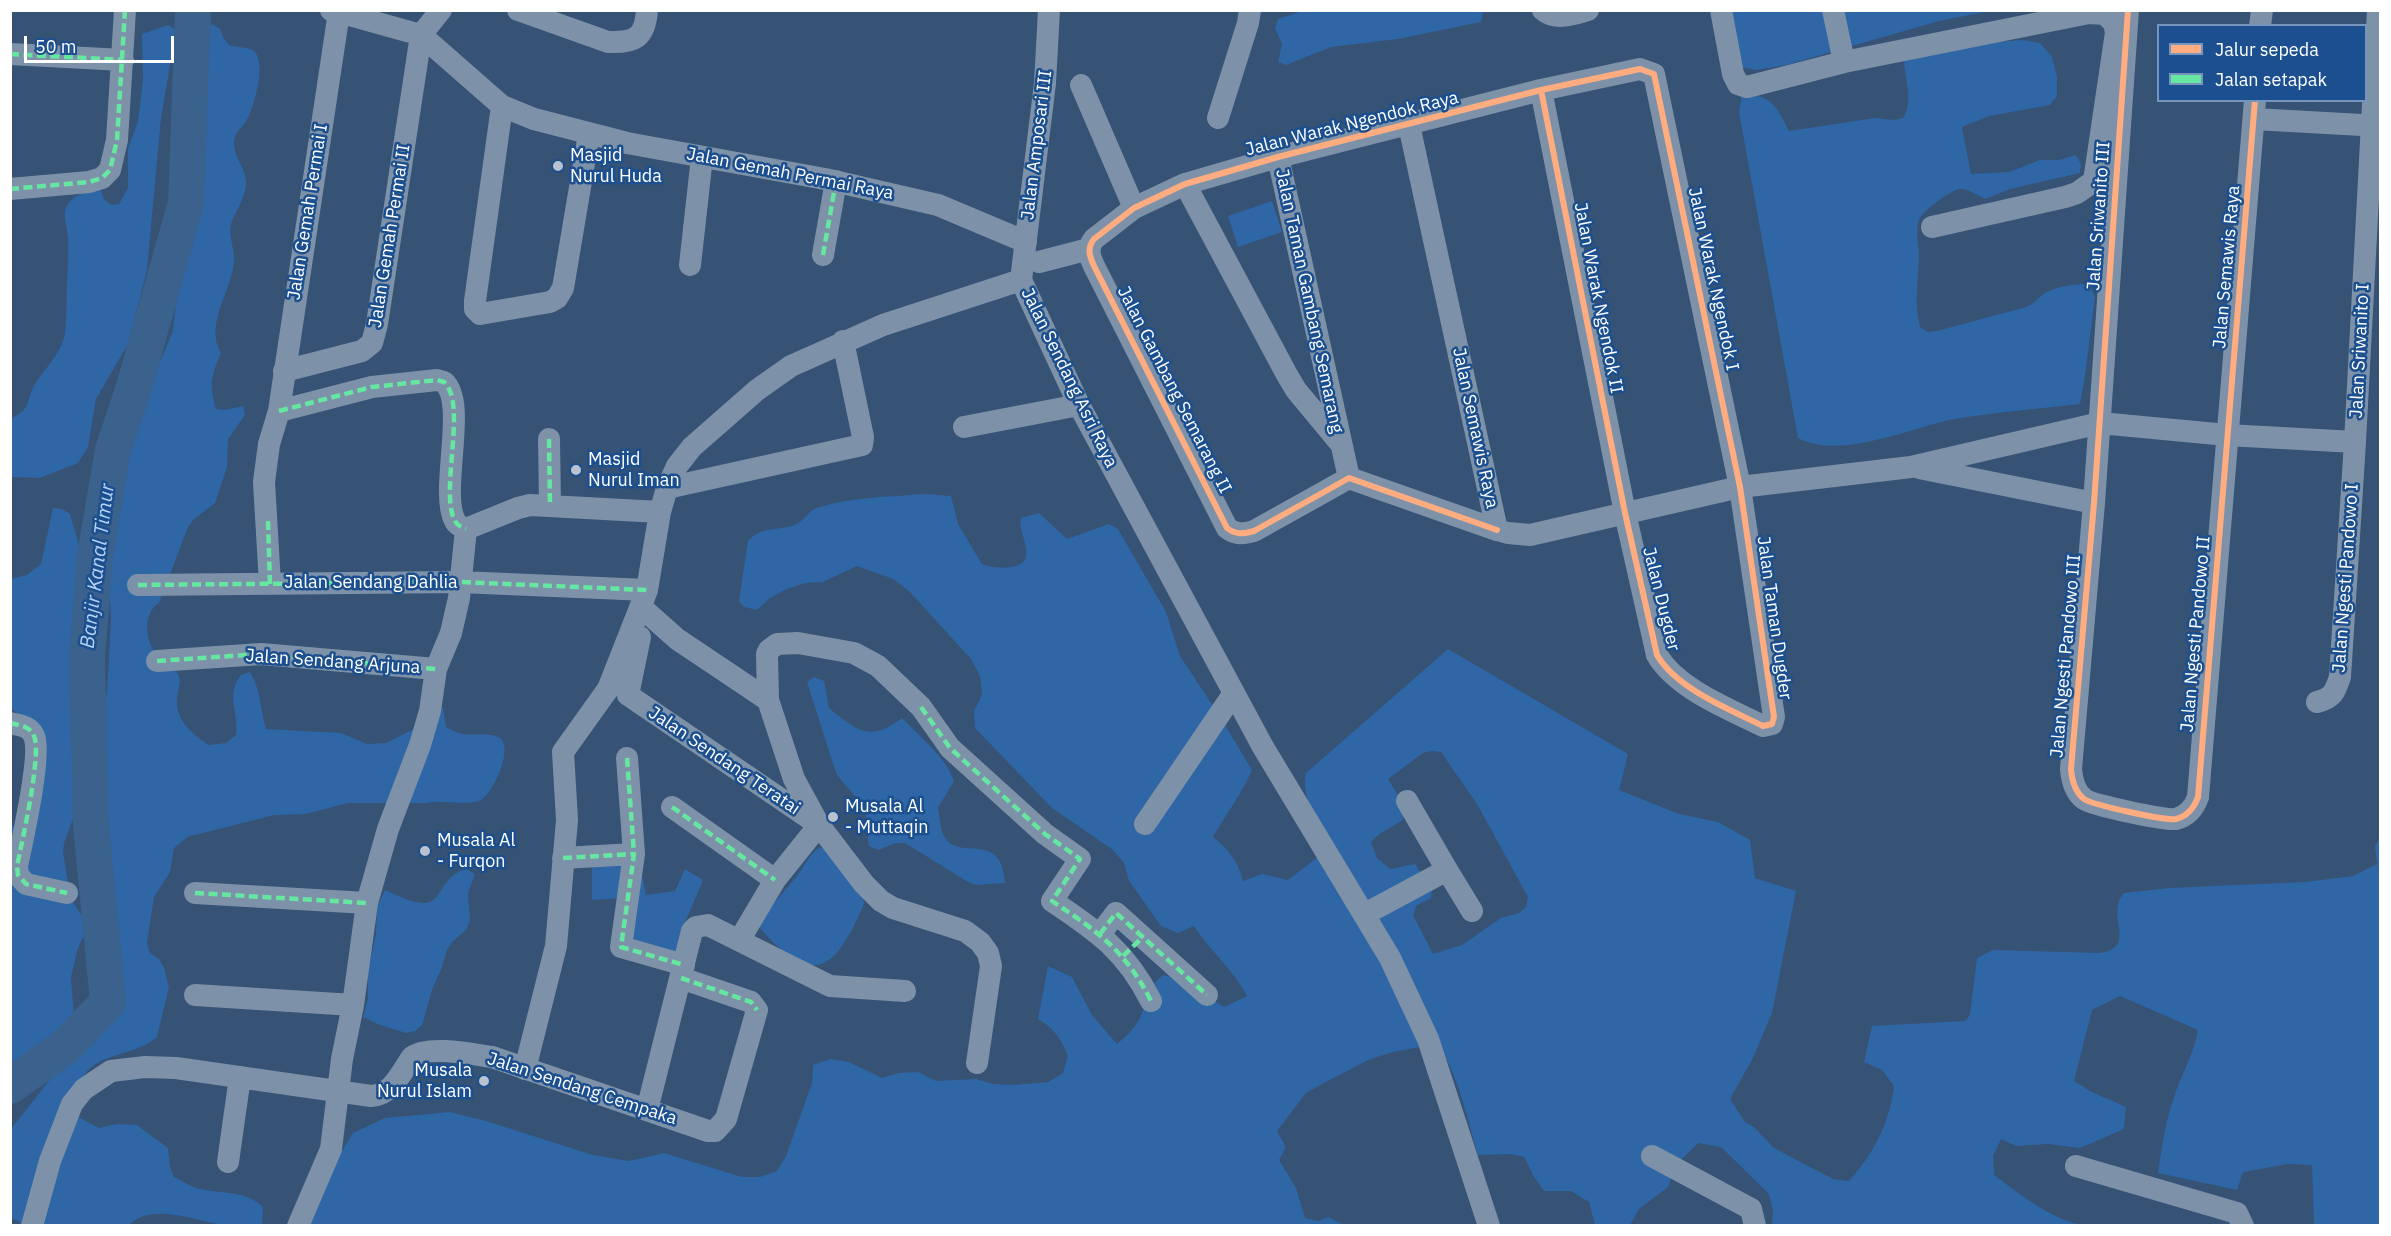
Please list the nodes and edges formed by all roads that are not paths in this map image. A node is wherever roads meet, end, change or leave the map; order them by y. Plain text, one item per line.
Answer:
1 (125, 10) edge
2 (441, 10) edge
3 (518, 10) edge
4 (1049, 10) edge
5 (1250, 10) edge
6 (1543, 10) edge
7 (1588, 10) edge
8 (1721, 10) edge
9 (1833, 10) edge
10 (2128, 10) edge
11 (2378, 10) edge
12 (335, 11) edge
13 (646, 19) edge
14 (421, 35) junction
15 (10, 54) edge
16 (123, 60) junction
17 (1844, 62) junction
18 (2374, 70) edge
19 (1656, 78) joint
20 (1082, 85) dead end
21 (1541, 90) junction
22 (502, 106) junction
23 (2255, 110) edge
24 (1218, 118) dead end
25 (1409, 125) junction
26 (2376, 126) edge
27 (590, 134) junction
28 (702, 157) junction
29 (1278, 157) junction
30 (836, 181) junction
31 (1185, 184) junction
32 (10, 189) edge
33 (1134, 208) junction
34 (1932, 227) dead end
35 (1026, 242) junction
36 (823, 255) dead end
37 (1091, 257) junction
38 (1039, 262) dead end
39 (690, 265) dead end
40 (1021, 280) junction
41 (843, 341) junction
42 (284, 371) junction
43 (1079, 405) junction
44 (279, 411) junction
45 (2100, 423) junction
46 (964, 427) dead end
47 (2227, 435) junction
48 (549, 439) dead end
49 (2355, 442) junction
50 (1341, 445) junction
51 (1911, 467) junction
52 (1349, 478) junction
53 (1740, 487) junction
54 (667, 488) junction
55 (2094, 503) junction
56 (550, 506) junction
57 (660, 512) junction
58 (1625, 513) junction
59 (465, 529) junction
60 (1497, 530) junction
61 (460, 582) junction
62 (270, 584) junction
63 (138, 585) dead end
64 (644, 603) junction
65 (157, 661) dead end
66 (436, 669) junction
67 (1234, 693) junction
68 (768, 700) junction
69 (1713, 701) joint
70 (2317, 702) dead end
71 (10, 723) edge
72 (627, 758) dead end
73 (1407, 801) dead end
74 (672, 807) dead end
75 (2171, 820) joint
76 (1145, 824) dead end
77 (819, 825) junction
78 (634, 854) junction
79 (563, 858) junction
80 (1447, 870) junction
81 (775, 880) junction
82 (67, 893) dead end
83 (195, 893) dead end
84 (367, 903) junction
85 (1472, 911) dead end
86 (1365, 914) junction
87 (1100, 934) junction
88 (1143, 937) junction
89 (740, 939) junction
90 (1123, 956) junction
91 (682, 972) junction
92 (905, 991) dead end
93 (195, 995) dead end
94 (1208, 995) dead end
95 (1151, 1001) dead end
96 (353, 1005) junction
97 (977, 1064) dead end
98 (525, 1069) junction
99 (240, 1077) junction
100 (338, 1091) junction
101 (647, 1110) junction
102 (1652, 1156) dead end
103 (228, 1162) dead end
104 (2076, 1166) dead end
105 (32, 1226) edge
106 (298, 1226) edge
107 (1489, 1226) edge
108 (1755, 1226) edge
109 (2243, 1226) edge

1 - 16 street
2 - 14 street
3 - 13 street
4 - 35 street, Jalan Amposari III
5 - 24 street
6 - 7 street
8 - 17 street
9 - 17 street
10 - 45 street, Jalan Sriwanito III
11 - 18 street, Jalan Sriwanito I
12 - 14 street, Jalan Gemah Permai Raya
12 - 42 street, Jalan Gemah Permai I
14 - 22 street, Jalan Gemah Permai Raya
14 - 42 street, Jalan Gemah Permai II
15 - 16 street
16 - 32 street
17 - 34 street
18 - 26 street, Jalan Sriwanito I
19 - 21 street, Jalan Warak Ngendok Raya
19 - 53 street, Jalan Warak Ngendok I
20 - 33 street
21 - 25 street, Jalan Warak Ngendok Raya
21 - 58 street, Jalan Warak Ngendok II
22 - 27 street, Jalan Gemah Permai Raya
22 - 27 street
23 - 26 street
23 - 47 street, Jalan Semawis Raya
25 - 29 street, Jalan Warak Ngendok Raya
25 - 60 street, Jalan Semawis Raya
26 - 49 street, Jalan Sriwanito I
27 - 28 street, Jalan Gemah Permai Raya
28 - 30 street, Jalan Gemah Permai Raya
28 - 39 street
29 - 31 street, Jalan Warak Ngendok Raya
29 - 50 street, Jalan Taman Gambang Semarang
30 - 35 street, Jalan Gemah Permai Raya
30 - 36 street
31 - 33 street, Jalan Warak Ngendok Raya
31 - 50 street, Jalan Taman Gambang Semarang
33 - 37 street, Jalan Warak Ngendok Raya
35 - 40 street, Jalan Amposari III
37 - 38 street
37 - 52 street, Jalan Gambang Semarang II
40 - 41 street, Jalan Sendang Asri Raya
40 - 43 street, Jalan Sendang Asri Raya
41 - 54 street, Jalan Sendang Asri Raya
41 - 54 street
42 - 44 street, Jalan Gemah Permai I
43 - 46 street
43 - 67 street, Jalan Sendang Asri Raya
44 - 59 street
44 - 62 street, Jalan Sendang Dahlia
45 - 47 street, Jalan Semawis Raya
45 - 51 street, Jalan Semawis Raya
45 - 55 street, Jalan Ngesti Pandowo III
47 - 49 street, Jalan Semawis Raya
47 - 75 street, Jalan Ngesti Pandowo II
48 - 56 street
49 - 70 street, Jalan Ngesti Pandowo I
50 - 52 street, Jalan Taman Gambang Semarang
51 - 53 street, Jalan Semawis Raya
51 - 55 street, Jalan Semawis Raya
52 - 60 street
53 - 58 street, Jalan Semawis Raya
53 - 69 street, Jalan Taman Dugder
54 - 57 street, Jalan Sendang Asri Raya
55 - 75 street, Jalan Ngesti Pandowo III
56 - 57 street
56 - 59 street
57 - 64 street, Jalan Sendang Asri Raya
58 - 60 street, Jalan Semawis Raya
58 - 69 street, Jalan Dugder
59 - 61 street
61 - 62 street, Jalan Sendang Dahlia
61 - 64 street, Jalan Sendang Dahlia
61 - 66 street
62 - 63 street
64 - 68 street
64 - 77 street, Jalan Sendang Teratai
64 - 79 street, Jalan Sendang Asri Raya
65 - 66 street, Jalan Sendang Arjuna
66 - 84 street
67 - 76 street
67 - 86 street, Jalan Sendang Asri Raya
68 - 77 street
68 - 87 street
71 - 82 street
72 - 78 street
73 - 80 street
74 - 81 street
77 - 81 street
77 - 97 street
78 - 79 street
78 - 91 street
79 - 98 street, Jalan Sendang Asri Raya
80 - 85 street
80 - 86 street
81 - 89 street
83 - 84 street
84 - 96 street
86 - 107 street, Jalan Sendang Asri Raya
87 - 88 street
87 - 90 street
88 - 90 street
88 - 94 street
89 - 91 street
89 - 92 street
90 - 95 street
91 - 101 street
91 - 101 street, Jalan Sendang Cempaka
93 - 96 street
96 - 100 street
98 - 100 street, Jalan Sendang Cempaka
98 - 101 street, Jalan Sendang Cempaka
99 - 100 street
99 - 103 street
99 - 105 street
100 - 106 street
102 - 108 street
104 - 109 street

